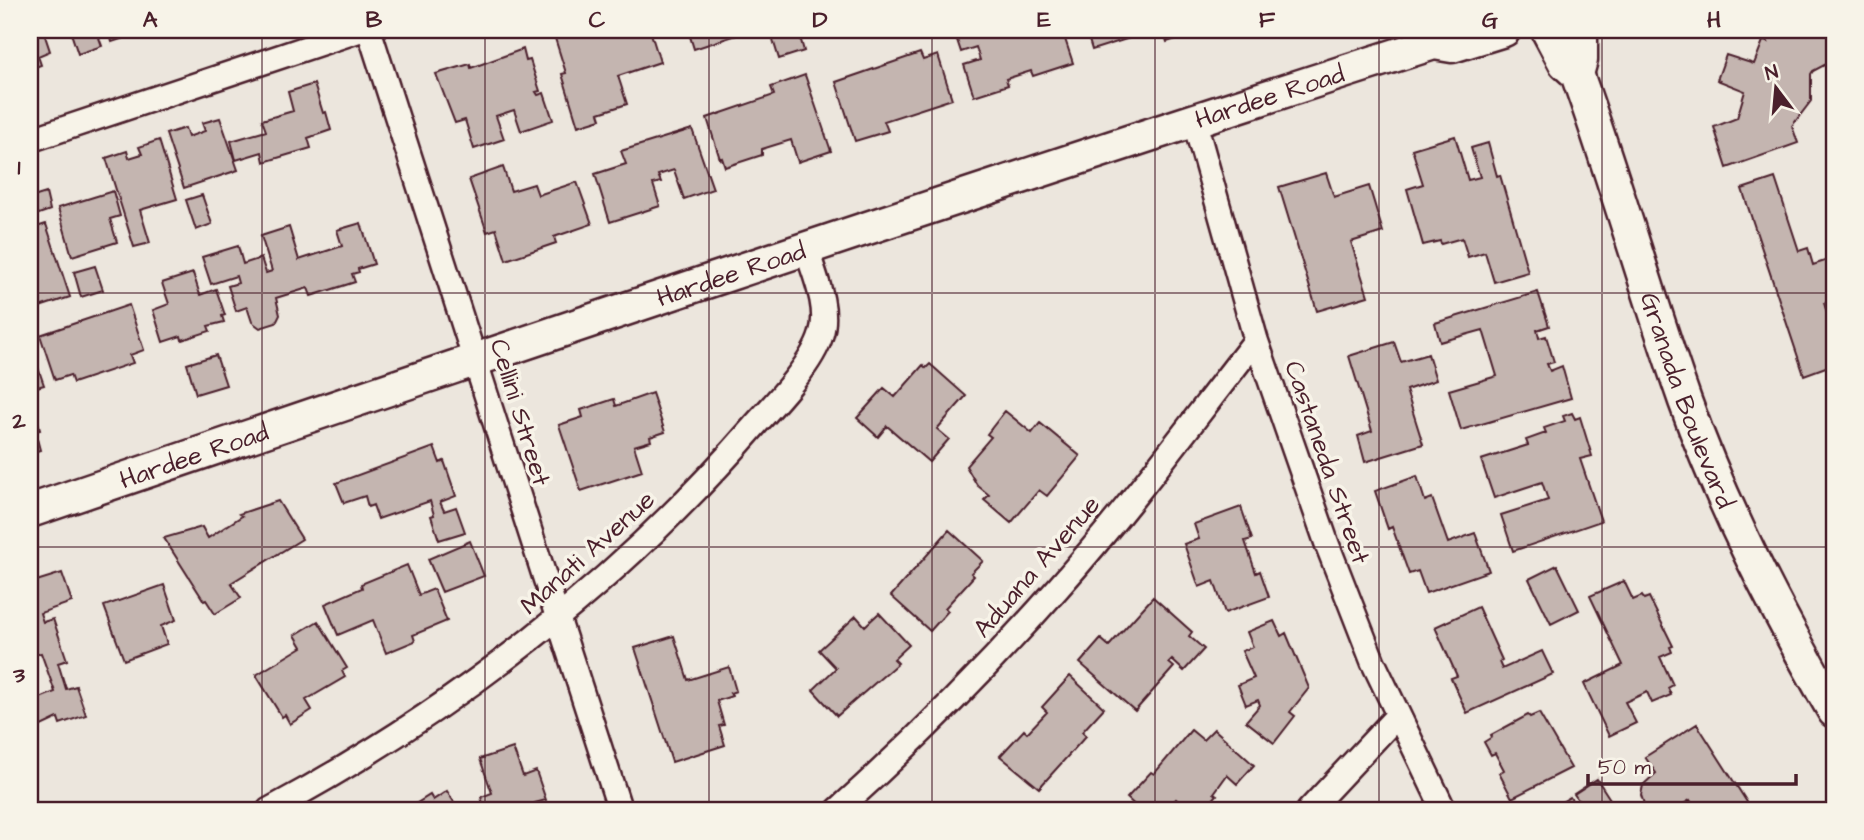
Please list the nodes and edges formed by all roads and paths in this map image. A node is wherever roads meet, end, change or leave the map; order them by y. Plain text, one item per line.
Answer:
1 (360, 30) edge
2 (369, 30) edge
3 (1504, 30) edge
4 (1547, 30) edge
5 (1565, 30) edge
6 (1581, 30) edge
7 (1441, 36) edge
8 (1577, 74) junction
9 (1194, 120) junction
10 (30, 140) edge
11 (806, 248) junction
12 (1256, 340) junction
13 (475, 359) junction
14 (30, 511) edge
15 (558, 618) junction
16 (1834, 711) edge
17 (1397, 716) junction
18 (269, 810) edge
19 (620, 810) edge
20 (838, 810) edge
21 (1309, 810) edge
22 (1444, 810) edge

1 - 10 street
2 - 13 street, Cellini Street
3 - 7 street, Hardee Road
4 - 5 street
4 - 8 street, Granada Boulevard
6 - 8 street, Granada Boulevard
7 - 9 street, Hardee Road
8 - 16 street, Granada Boulevard
9 - 11 street, Hardee Road
9 - 12 street, Castaneda Street
11 - 13 street, Hardee Road
11 - 15 street, Manati Avenue
12 - 17 street, Castaneda Street
12 - 20 street, Aduana Avenue
13 - 14 street, Hardee Road
13 - 15 street, Cellini Street
15 - 18 street, Manati Avenue
15 - 19 street, Cellini Street
17 - 21 street
17 - 22 street, Castaneda Street

